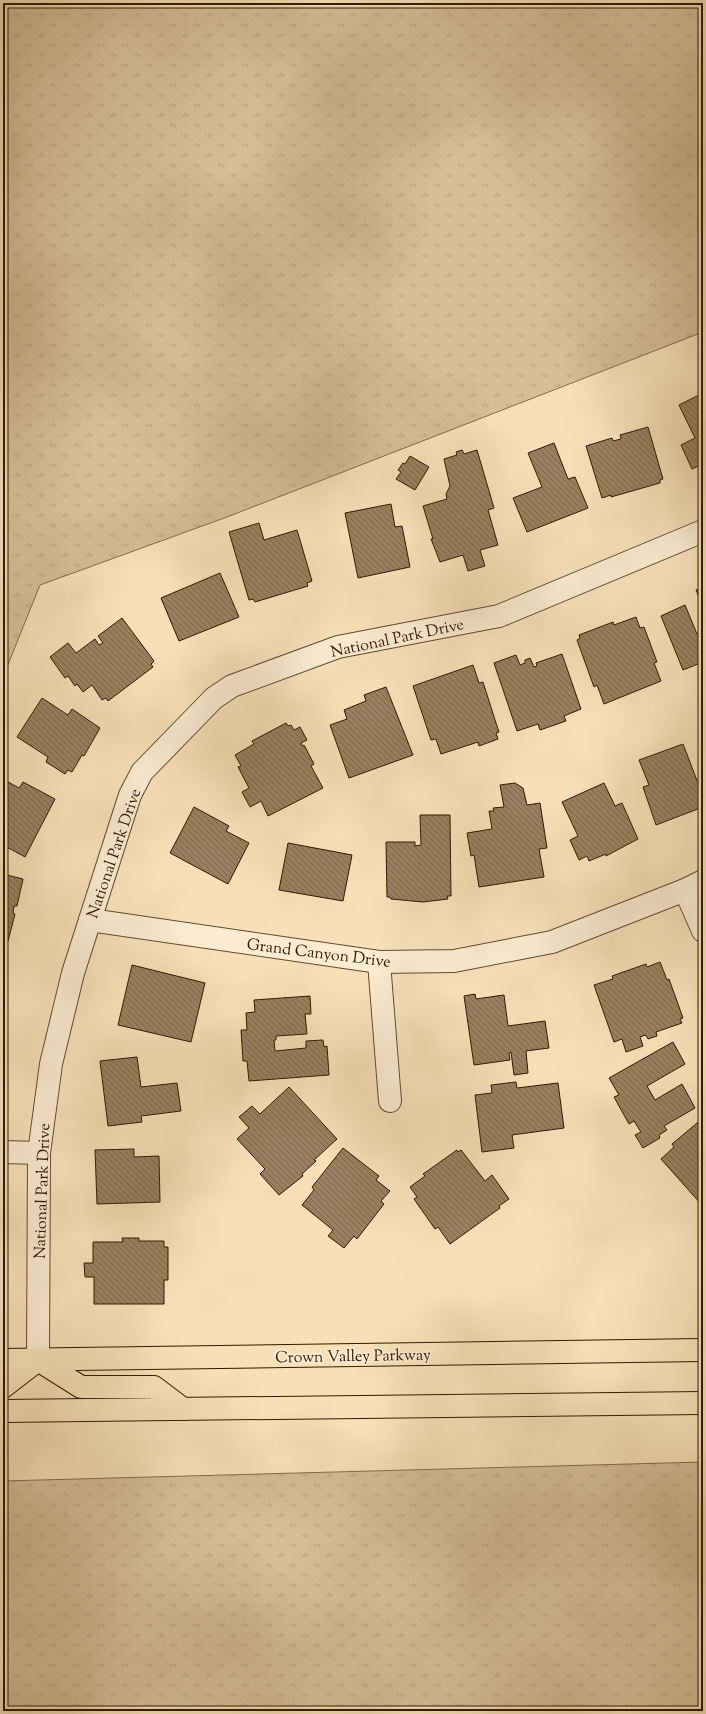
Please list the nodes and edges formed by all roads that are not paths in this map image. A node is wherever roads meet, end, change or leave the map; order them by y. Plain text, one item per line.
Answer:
1 (703, 531) edge
2 (694, 886) edge
3 (90, 920) junction
4 (703, 931) edge
5 (379, 962) junction
6 (390, 1102) dead end
7 (3, 1152) edge
8 (39, 1153) junction
9 (703, 1350) edge
10 (3, 1360) edge
11 (38, 1360) junction
12 (3, 1387) edge
13 (703, 1403) edge
14 (183, 1409) junction
15 (3, 1411) edge

1 - 3 street, National Park Drive
2 - 4 street
2 - 5 street, Grand Canyon Drive
3 - 5 street, Grand Canyon Drive
3 - 8 street, National Park Drive
5 - 6 street
7 - 8 street
8 - 11 street, National Park Drive
9 - 11 main road, Crown Valley Parkway
10 - 11 main road, Crown Valley Parkway
11 - 12 main road
11 - 14 main road
13 - 14 main road
14 - 15 main road

